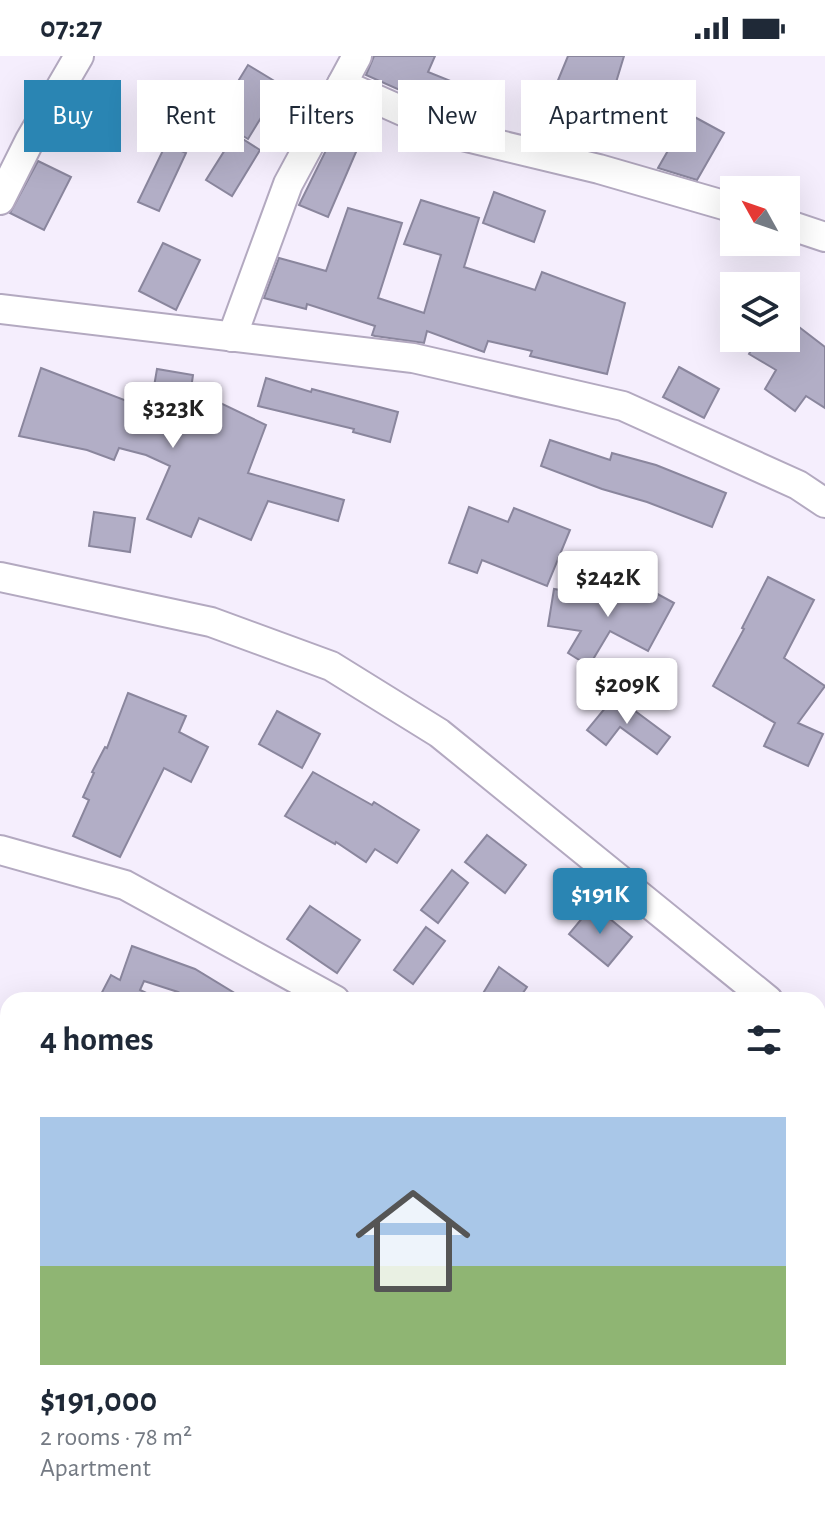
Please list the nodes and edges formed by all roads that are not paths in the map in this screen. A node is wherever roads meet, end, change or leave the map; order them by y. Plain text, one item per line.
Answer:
1 (79, 56) edge
2 (357, 56) edge
3 (344, 80) edge
4 (382, 102) edge
5 (305, 152) edge
6 (0, 200) edge
7 (720, 204) edge
8 (800, 229) edge
9 (825, 237) edge
10 (0, 309) edge
11 (232, 337) junction
12 (825, 503) edge
13 (0, 577) edge
14 (0, 850) edge
15 (320, 992) edge
16 (758, 992) edge

1 - 6 street
2 - 3 street
4 - 7 street
5 - 11 street
8 - 9 street
10 - 11 street
11 - 12 street
13 - 16 street
14 - 15 street

